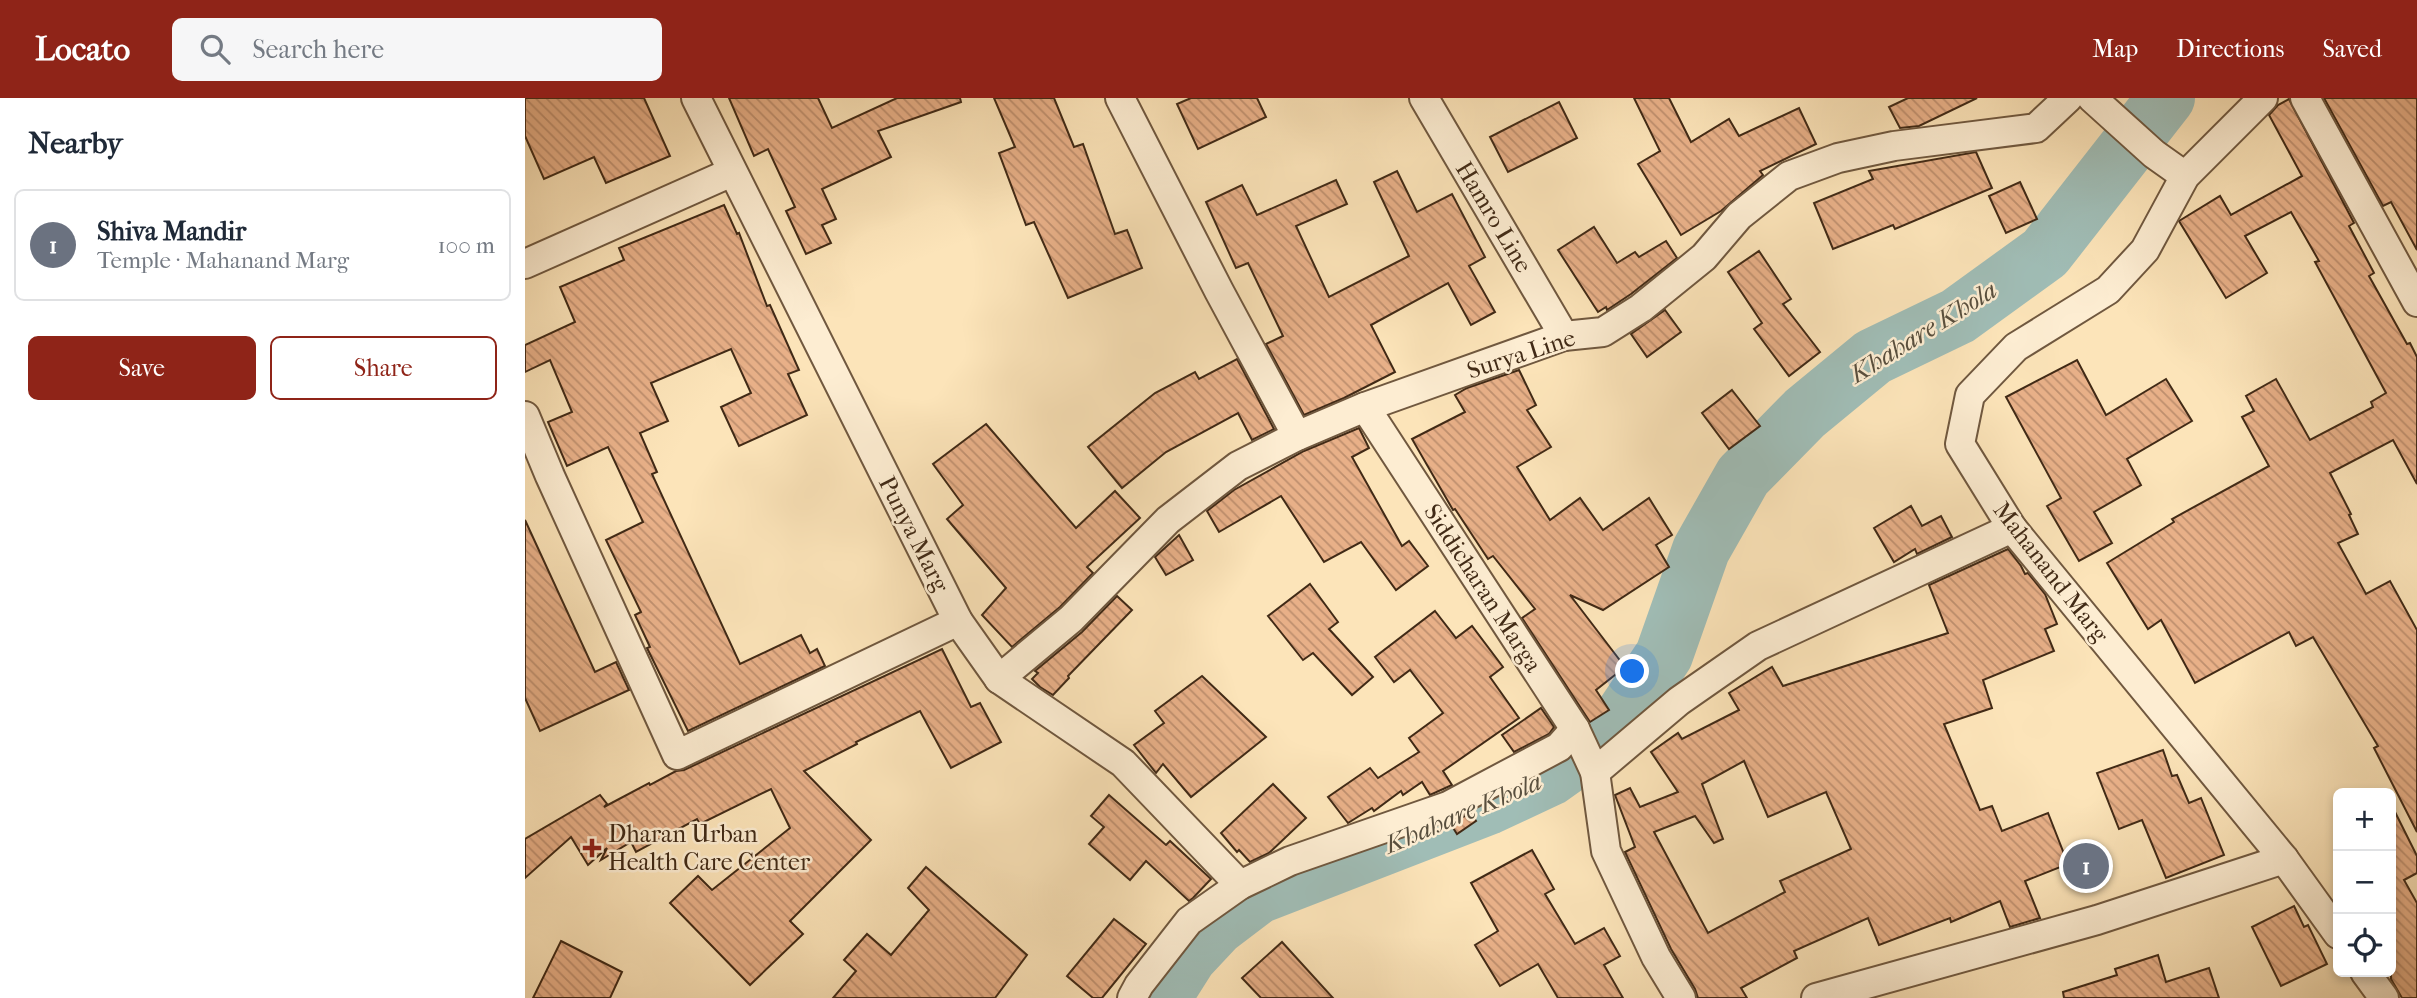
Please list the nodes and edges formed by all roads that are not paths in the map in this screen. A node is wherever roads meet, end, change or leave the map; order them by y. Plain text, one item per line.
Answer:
1 (697, 98) edge
2 (1120, 98) edge
3 (1424, 98) edge
4 (2068, 98) edge
5 (2092, 98) edge
6 (2263, 98) edge
7 (2305, 98) edge
8 (732, 172) junction
9 (2185, 176) junction
10 (525, 264) edge
11 (2417, 302) edge
12 (1564, 336) junction
13 (1364, 407) junction
14 (525, 416) edge
15 (1297, 436) junction
16 (2012, 528) junction
17 (957, 621) junction
18 (999, 679) junction
19 (1578, 735) junction
20 (1595, 772) junction
21 (2284, 859) junction
22 (1240, 884) junction
23 (2333, 927) edge
24 (2369, 977) edge
25 (1132, 998) edge
26 (1681, 998) edge
27 (1816, 998) edge
28 (2384, 998) edge

1 - 8 street, Punya Marg
2 - 15 street
3 - 12 street, Hamro Line
4 - 12 street, Surya Line
5 - 9 street
6 - 9 street, Mahanand Marg
7 - 11 street
8 - 10 street
8 - 17 street, Punya Marg
9 - 16 street, Mahanand Marg
12 - 13 street, Surya Line
13 - 15 street, Surya Line
13 - 19 street, Siddicharan Marga
14 - 17 street
15 - 18 street, Surya Line
16 - 20 street
16 - 21 street, Mahanand Marg
17 - 18 street, Punya Marg
18 - 22 street, Punya Marg
19 - 20 street, Siddicharan Marga
19 - 22 street
20 - 26 street, Siddicharan Marga
21 - 23 street, Mahanand Marg
21 - 27 street
22 - 25 street
24 - 28 street

